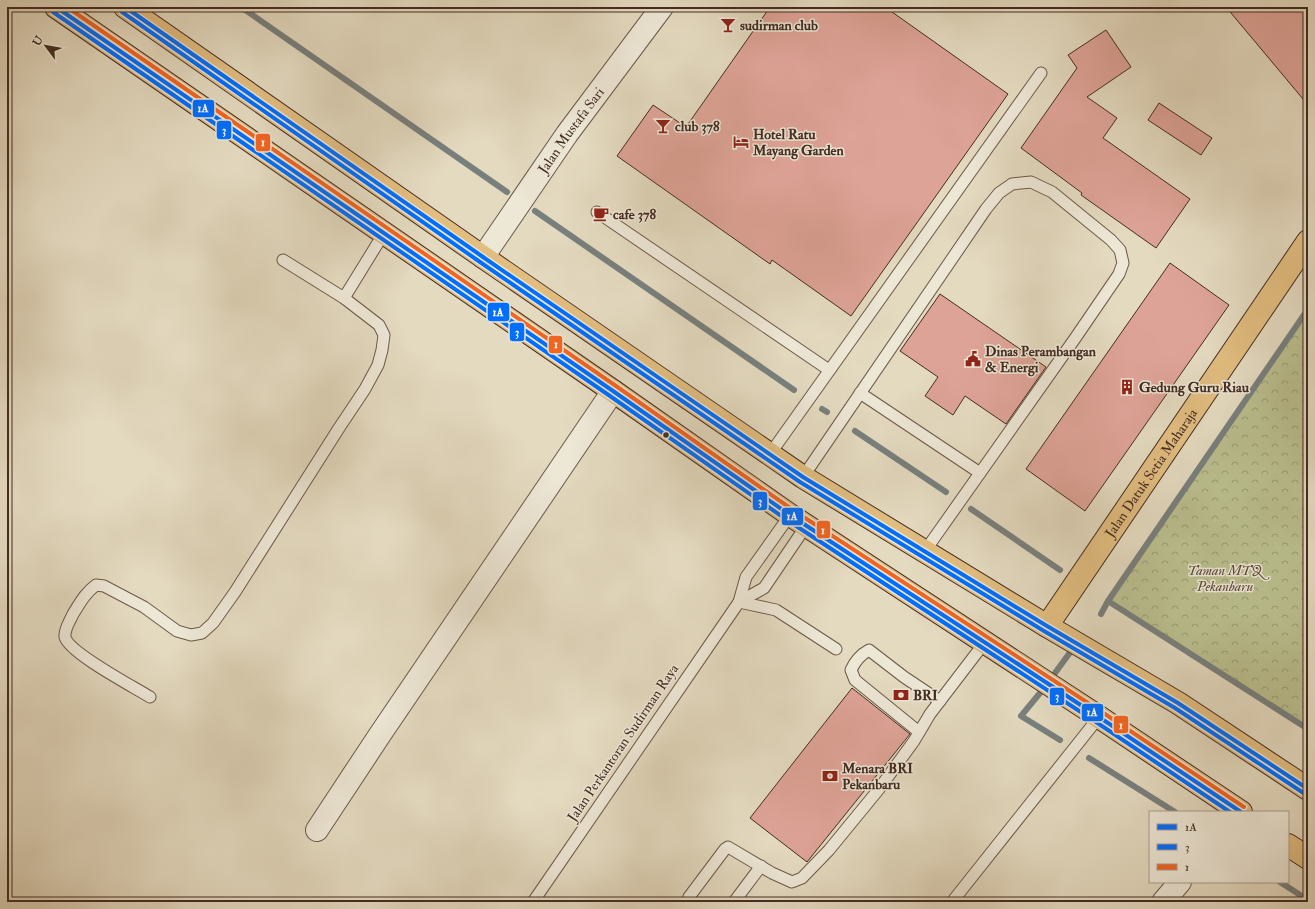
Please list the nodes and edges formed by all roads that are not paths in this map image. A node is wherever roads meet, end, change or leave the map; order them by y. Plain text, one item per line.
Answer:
1 (56, 7) edge
2 (125, 7) edge
3 (662, 7) edge
4 (1041, 73) dead end
5 (597, 212) dead end
6 (384, 233) junction
7 (1308, 241) edge
8 (483, 257) junction
9 (284, 260) dead end
10 (344, 298) junction
11 (829, 370) junction
12 (613, 391) junction
13 (860, 393) junction
14 (770, 454) junction
15 (980, 472) junction
16 (803, 477) junction
17 (798, 520) junction
18 (925, 551) junction
19 (739, 602) junction
20 (1047, 626) junction
21 (985, 642) junction
22 (836, 649) dead end
23 (150, 697) dead end
24 (940, 701) junction
25 (1099, 717) junction
26 (919, 732) junction
27 (1308, 789) edge
28 (1239, 811) edge
29 (317, 830) dead end
30 (1289, 846) edge
31 (1308, 858) edge
32 (760, 866) junction
33 (1179, 883) edge
34 (533, 902) edge
35 (687, 902) edge
36 (734, 902) edge
37 (952, 902) edge
38 (1163, 902) edge

1 - 6 main road
2 - 8 main road
3 - 8 street, Jalan Mustafa Sari
4 - 11 lane
5 - 11 lane
6 - 10 lane
6 - 12 main road
7 - 20 main road, Jalan Datuk Setia Maharaja
8 - 14 main road
9 - 10 lane
10 - 23 lane
11 - 14 lane
12 - 17 main road
12 - 29 street
13 - 15 lane
13 - 15 lane
13 - 16 lane
14 - 16 main road
15 - 18 lane
16 - 18 main road
17 - 19 lane, Jalan Perkantoran Sudirman Raya
17 - 19 lane, Jalan Perkantoran Sudirman Raya
17 - 21 main road
18 - 20 main road
19 - 22 lane
19 - 34 lane, Jalan Perkantoran Sudirman Raya
20 - 27 main road
21 - 24 lane
21 - 25 main road
24 - 26 lane
24 - 26 lane
25 - 28 main road
25 - 37 lane
26 - 32 lane
30 - 31 main road
32 - 35 lane
32 - 36 lane
33 - 38 street

